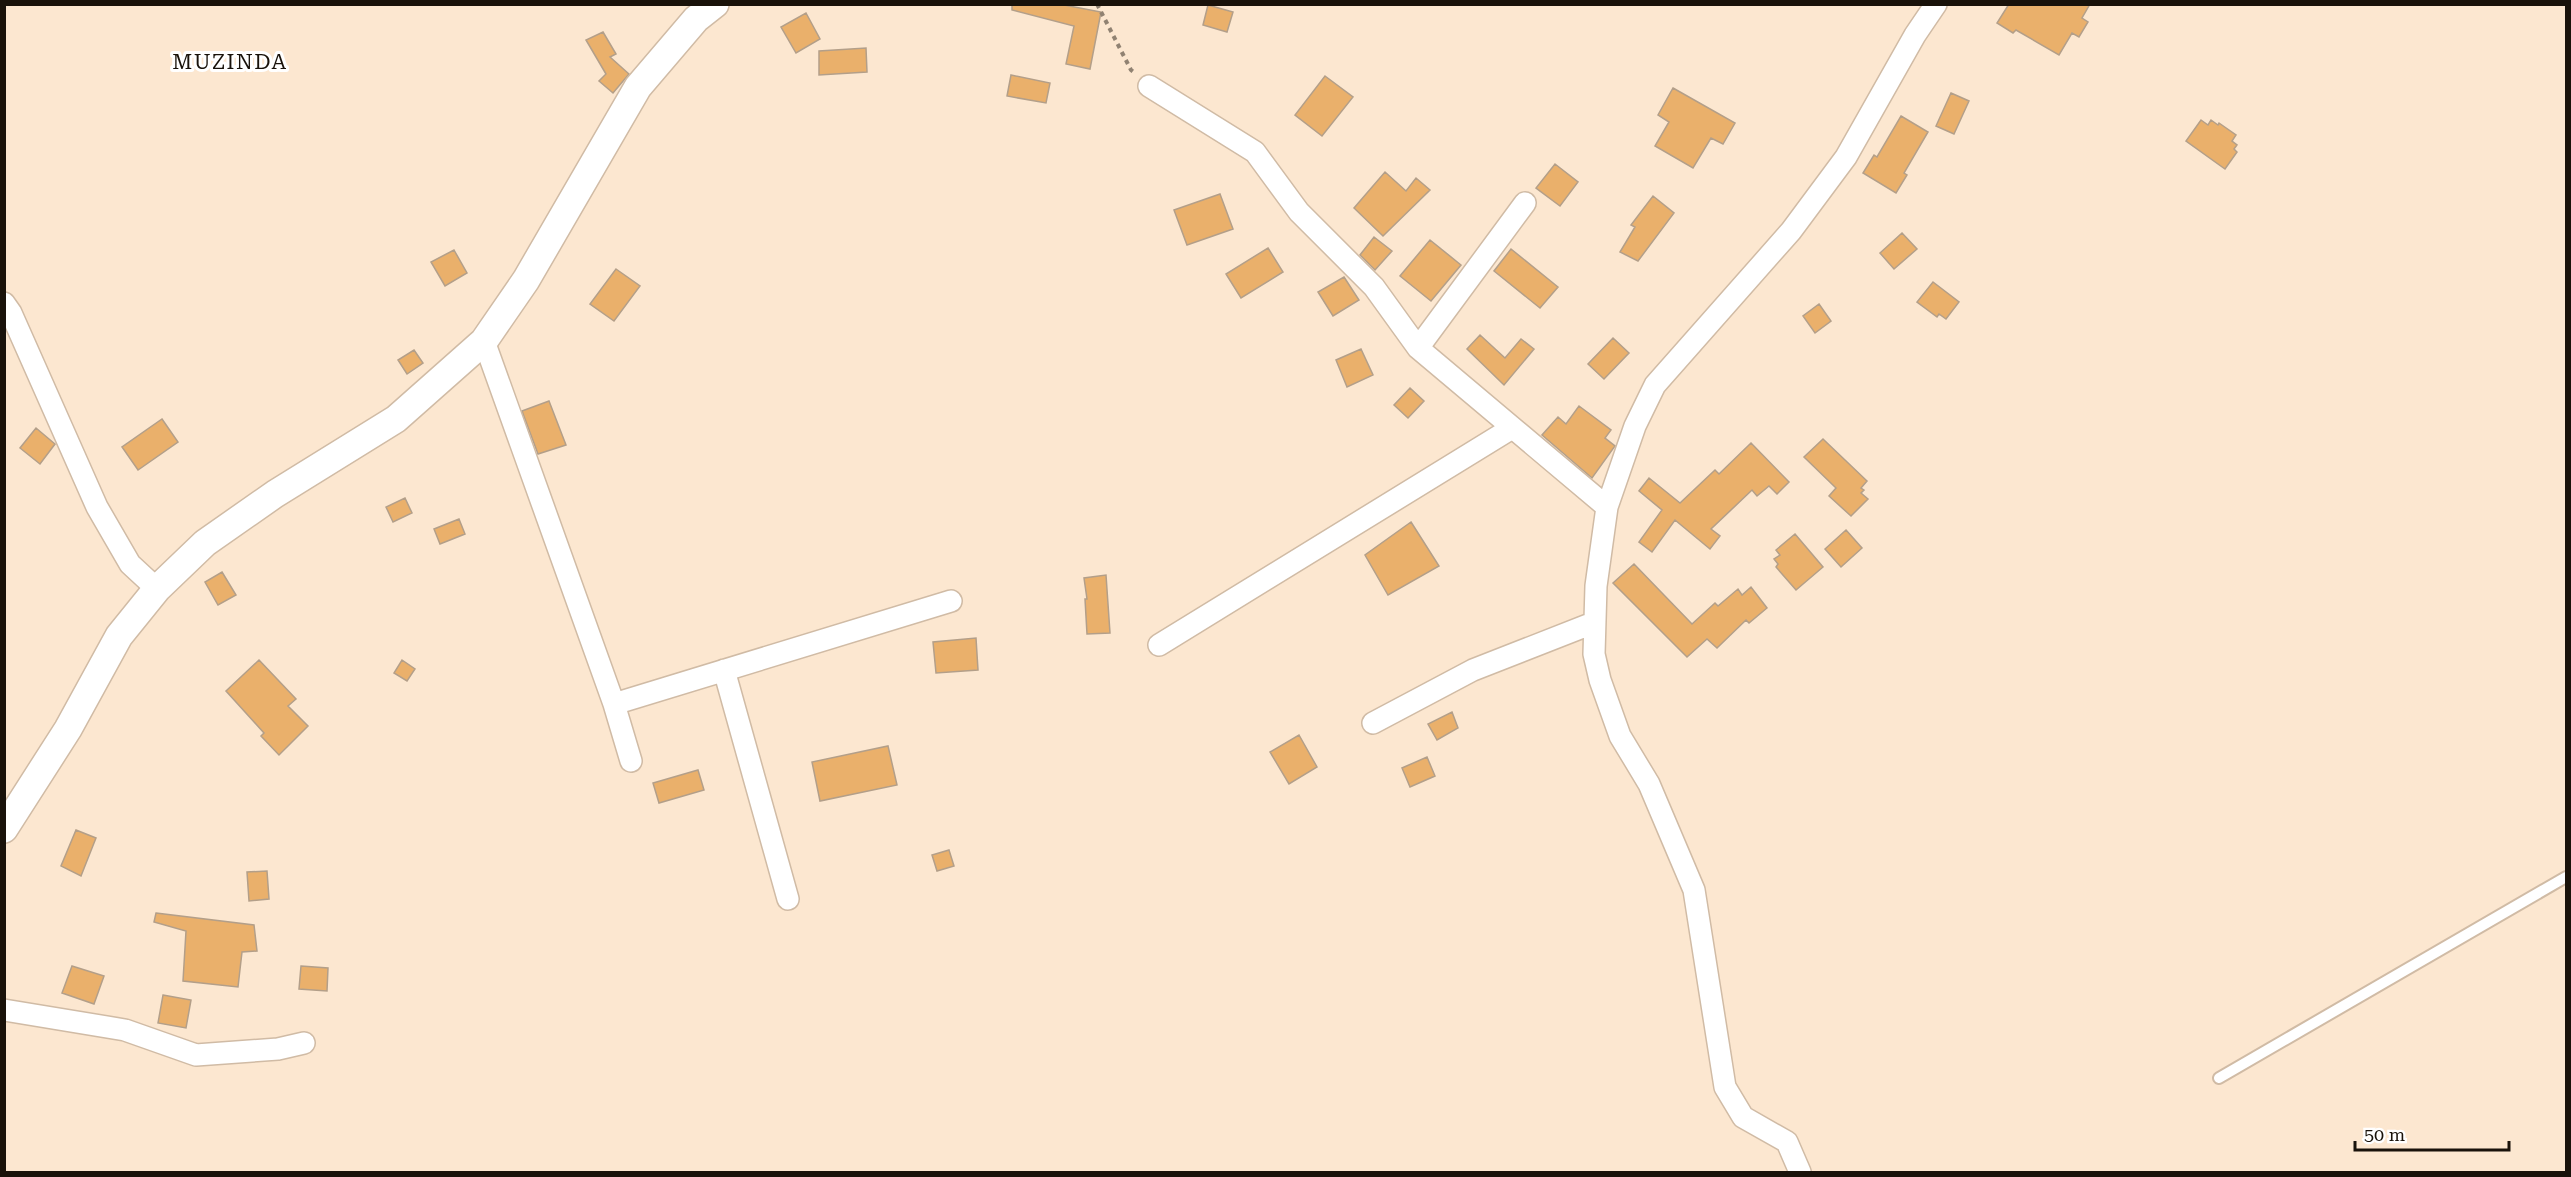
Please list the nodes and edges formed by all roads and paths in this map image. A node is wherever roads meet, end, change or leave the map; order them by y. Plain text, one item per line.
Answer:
1 (715, 4) edge
2 (1097, 4) edge
3 (1936, 4) edge
4 (1149, 86) joint
5 (1525, 203) dead end
6 (4, 303) edge
7 (484, 341) junction
8 (1418, 348) junction
9 (1512, 428) junction
10 (1607, 507) junction
11 (157, 588) junction
12 (951, 601) dead end
13 (1593, 623) junction
14 (1159, 645) dead end
15 (724, 669) junction
16 (614, 704) junction
17 (1373, 723) dead end
18 (631, 761) dead end
19 (9, 812) edge
20 (2566, 877) edge
21 (788, 899) dead end
22 (4, 1010) edge
23 (304, 1043) dead end
24 (2219, 1078) dead end
25 (1800, 1173) edge

1 - 7 street
2 - 4 path
3 - 10 street
4 - 8 street
5 - 8 street
6 - 11 street
7 - 11 street
7 - 16 street
8 - 9 street
9 - 10 street
9 - 14 street
10 - 13 street
11 - 19 street
12 - 15 street
13 - 17 street
13 - 25 street
15 - 16 street
15 - 21 street
16 - 18 street
20 - 24 lane
22 - 23 street

